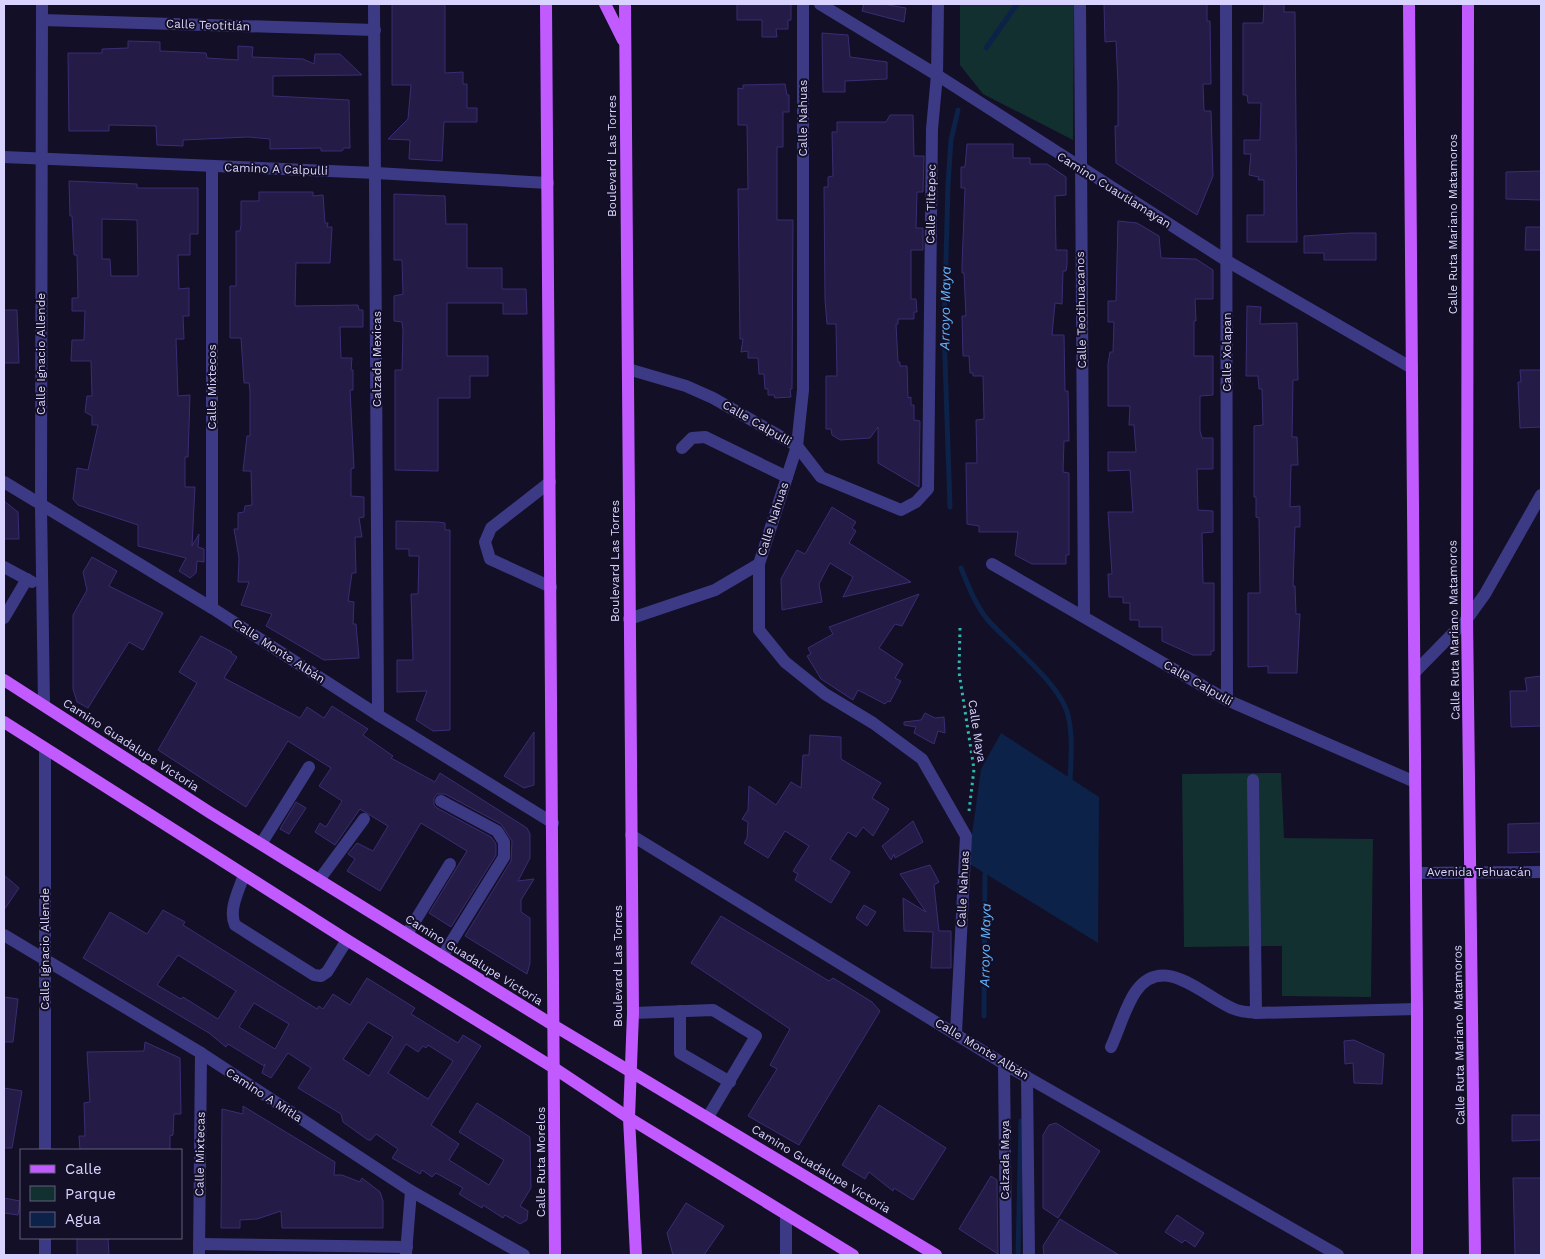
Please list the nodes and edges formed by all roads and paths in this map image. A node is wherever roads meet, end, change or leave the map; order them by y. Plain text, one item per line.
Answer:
1 (42, 4) edge
2 (374, 4) edge
3 (546, 4) edge
4 (556, 4) edge
5 (605, 4) edge
6 (625, 4) edge
7 (803, 4) edge
8 (820, 4) edge
9 (938, 4) edge
10 (1080, 4) edge
11 (1226, 4) edge
12 (1410, 4) edge
13 (1468, 4) edge
14 (42, 20) junction
15 (546, 24) junction
16 (375, 30) junction
17 (625, 44) junction
18 (937, 75) junction
19 (4, 157) edge
20 (41, 158) junction
21 (212, 166) junction
22 (1080, 169) junction
23 (376, 173) junction
24 (548, 183) junction
25 (1227, 261) junction
26 (1412, 368) junction
27 (628, 369) junction
28 (797, 446) junction
29 (682, 448) dead end
30 (787, 477) junction
31 (4, 482) edge
32 (550, 482) junction
33 (1541, 495) edge
34 (41, 506) junction
35 (900, 510) joint
36 (758, 564) junction
37 (992, 564) dead end
38 (4, 566) edge
39 (27, 579) junction
40 (43, 587) junction
41 (551, 587) junction
42 (212, 608) junction
43 (1084, 616) junction
44 (4, 618) edge
45 (629, 619) junction
46 (1467, 619) junction
47 (960, 628) dead end
48 (1415, 672) junction
49 (4, 680) edge
50 (1227, 700) junction
51 (44, 705) junction
52 (378, 715) junction
53 (4, 722) edge
54 (45, 749) junction
55 (309, 767) dead end
56 (1253, 780) dead end
57 (1415, 782) junction
58 (441, 801) dead end
59 (364, 819) dead end
60 (552, 822) junction
61 (631, 835) junction
62 (966, 836) junction
63 (261, 844) junction
64 (450, 864) dead end
65 (1471, 871) junction
66 (1541, 872) edge
67 (1416, 873) junction
68 (244, 874) junction
69 (320, 880) junction
70 (407, 934) junction
71 (4, 935) edge
72 (347, 940) junction
73 (442, 957) junction
74 (45, 960) junction
75 (1417, 1009) junction
76 (680, 1011) junction
77 (633, 1013) junction
78 (1256, 1013) junction
79 (553, 1025) junction
80 (956, 1033) junction
81 (1110, 1047) dead end
82 (201, 1053) junction
83 (1004, 1064) junction
84 (554, 1068) junction
85 (631, 1070) junction
86 (1028, 1077) junction
87 (730, 1082) junction
88 (708, 1117) junction
89 (628, 1118) junction
90 (45, 1149) edge
91 (411, 1191) junction
92 (786, 1214) junction
93 (45, 1239) edge
94 (199, 1250) edge
95 (407, 1251) edge
96 (46, 1255) edge
97 (524, 1255) edge
98 (555, 1255) edge
99 (636, 1255) edge
100 (786, 1255) edge
101 (853, 1255) edge
102 (936, 1255) edge
103 (1006, 1255) edge
104 (1029, 1255) edge
105 (1338, 1255) edge
106 (1417, 1255) edge
107 (1475, 1255) edge

1 - 14 street, Calle Ignacio Allende
2 - 16 street, Calzada Mexicas
3 - 15 main road
4 - 15 main road
5 - 17 main road
6 - 17 main road, Boulevard Las Torres
7 - 28 street, Calle Nahuas
8 - 18 street, Camino Cuautlamayan
9 - 18 street, Calle Tiltepec
10 - 22 street, Calle Teotihuacanos
11 - 25 street, Calle Xolapan
12 - 26 main road
13 - 46 main road, Calle Ruta Mariano Matamoros
14 - 16 street, Calle Teotitlán
14 - 20 street, Calle Ignacio Allende
15 - 24 main road
16 - 23 street, Calzada Mexicas
17 - 27 main road, Boulevard Las Torres
18 - 22 street, Camino Cuautlamayan
18 - 35 street, Calle Tiltepec
19 - 20 street, Camino A Calpulli
20 - 21 street, Camino A Calpulli
20 - 34 street, Calle Ignacio Allende
21 - 23 street, Camino A Calpulli
21 - 42 street, Calle Mixtecos
22 - 25 street, Camino Cuautlamayan
22 - 43 street, Calle Teotihuacanos
23 - 24 street, Camino A Calpulli
23 - 52 street, Calzada Mexicas
24 - 32 main road
25 - 26 street, Camino Cuautlamayan
25 - 50 street, Calle Xolapan
26 - 48 main road
27 - 28 street, Calle Calpulli
27 - 45 main road, Boulevard Las Torres
28 - 30 street, Calle Nahuas
28 - 35 street, Calle Calpulli
29 - 30 street
30 - 36 street, Calle Nahuas
31 - 34 street, Calle Monte Albán
32 - 41 main road
32 - 41 street
33 - 46 street
34 - 40 street, Calle Ignacio Allende
34 - 42 street, Calle Monte Albán
36 - 45 street
36 - 62 street, Calle Nahuas
37 - 43 street, Calle Calpulli
38 - 39 street
39 - 40 street
39 - 44 street
40 - 51 street, Calle Ignacio Allende
41 - 60 main road
42 - 52 street, Calle Monte Albán
43 - 50 street, Calle Calpulli
45 - 61 main road, Boulevard Las Torres
46 - 48 street
46 - 65 main road, Calle Ruta Mariano Matamoros
47 - 62 path, Calle Maya
48 - 57 main road
49 - 51 main road, Camino Guadalupe Victoria
50 - 57 street, Calle Calpulli
51 - 63 main road, Camino Guadalupe Victoria
52 - 60 street, Calle Monte Albán
53 - 54 main road
54 - 68 main road
54 - 74 street, Calle Ignacio Allende
55 - 63 street
56 - 78 street
57 - 67 main road
58 - 73 street
59 - 69 street
60 - 79 main road
61 - 77 main road, Boulevard Las Torres
61 - 80 street, Calle Monte Albán
62 - 80 street, Calle Nahuas
63 - 69 main road, Camino Guadalupe Victoria
64 - 70 street
65 - 66 street, Avenida Tehuacán
65 - 67 street, Avenida Tehuacán
65 - 107 main road, Calle Ruta Mariano Matamoros
67 - 75 main road
68 - 72 main road
68 - 72 street
69 - 70 main road, Camino Guadalupe Victoria
70 - 73 main road, Camino Guadalupe Victoria
71 - 74 street, Camino A Mitla
72 - 84 main road
73 - 79 main road, Camino Guadalupe Victoria
74 - 82 street, Camino A Mitla
74 - 90 street, Calle Ignacio Allende
75 - 78 street
75 - 106 main road
76 - 77 street
76 - 87 street
76 - 87 street
77 - 85 main road, Boulevard Las Torres
78 - 81 street
79 - 84 main road, Calle Ruta Morelos
79 - 85 main road, Camino Guadalupe Victoria
80 - 83 street, Calle Monte Albán
82 - 91 street, Camino A Mitla
82 - 94 street, Calle Mixtecas
83 - 86 street, Calle Monte Albán
83 - 103 street, Calzada Maya
84 - 89 main road
84 - 98 main road, Calle Ruta Morelos
85 - 88 main road, Camino Guadalupe Victoria
85 - 89 main road, Boulevard Las Torres
86 - 104 street, Calzada Maya
86 - 105 street, Calle Monte Albán
87 - 88 street
88 - 102 main road, Camino Guadalupe Victoria
89 - 92 main road
89 - 99 main road
91 - 95 street
91 - 97 street, Camino A Mitla
92 - 100 street
92 - 101 main road
93 - 96 street
94 - 95 street

